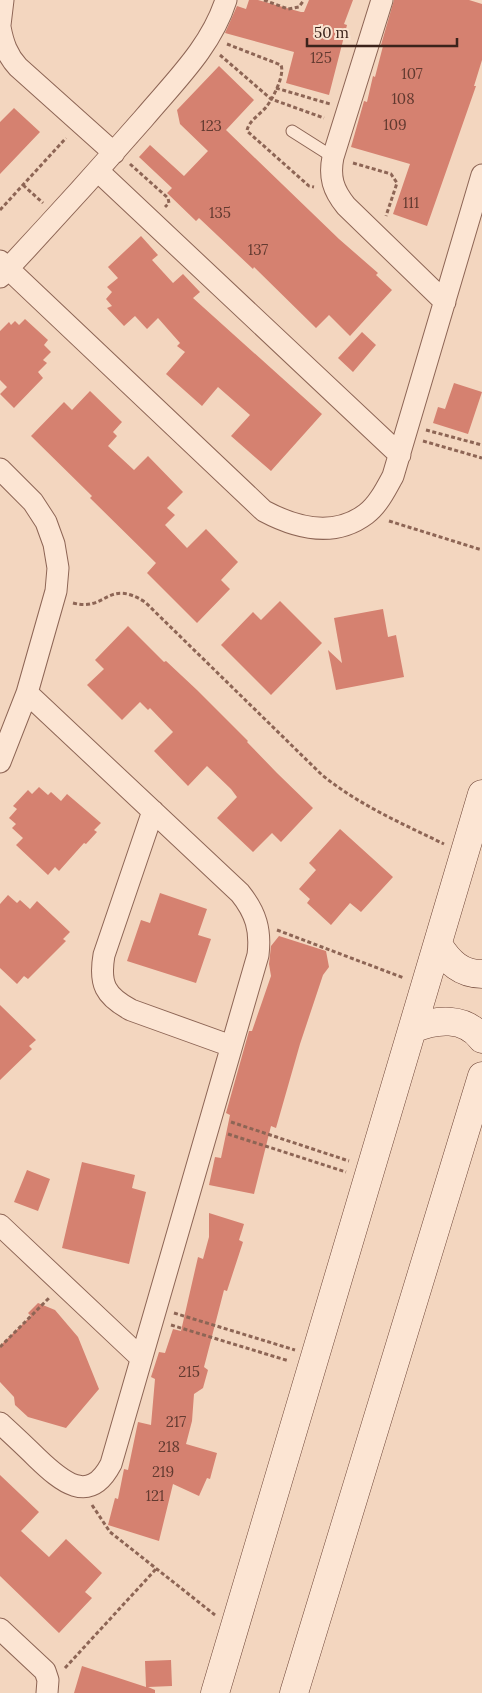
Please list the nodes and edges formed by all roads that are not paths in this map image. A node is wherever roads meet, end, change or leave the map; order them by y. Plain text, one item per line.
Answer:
1 (3, 0) edge
2 (226, 0) edge
3 (382, 0) edge
4 (0, 26) edge
5 (292, 131) dead end
6 (116, 150) junction
7 (333, 157) junction
8 (98, 171) junction
9 (482, 175) edge
10 (3, 269) edge
11 (445, 302) junction
12 (405, 438) junction
13 (0, 469) edge
14 (27, 693) junction
15 (0, 762) edge
16 (482, 794) edge
17 (153, 811) junction
18 (438, 946) junction
19 (482, 974) edge
20 (413, 1029) junction
21 (482, 1039) edge
22 (231, 1046) junction
23 (482, 1076) edge
24 (0, 1225) edge
25 (142, 1358) junction
26 (0, 1423) edge
27 (0, 1629) edge
28 (47, 1686) edge
29 (215, 1693) edge
30 (294, 1693) edge

1 - 4 street
2 - 6 street
3 - 7 street
4 - 6 street
5 - 7 lane
6 - 8 street
7 - 11 street
8 - 10 street
8 - 12 street
9 - 11 street
10 - 12 street
11 - 12 street
13 - 14 street
14 - 15 street
14 - 17 street
16 - 18 street
17 - 22 street
17 - 22 street
18 - 19 street
18 - 20 street
20 - 21 street
20 - 29 street
22 - 25 street
23 - 30 street
24 - 25 street
25 - 26 street
27 - 28 street

